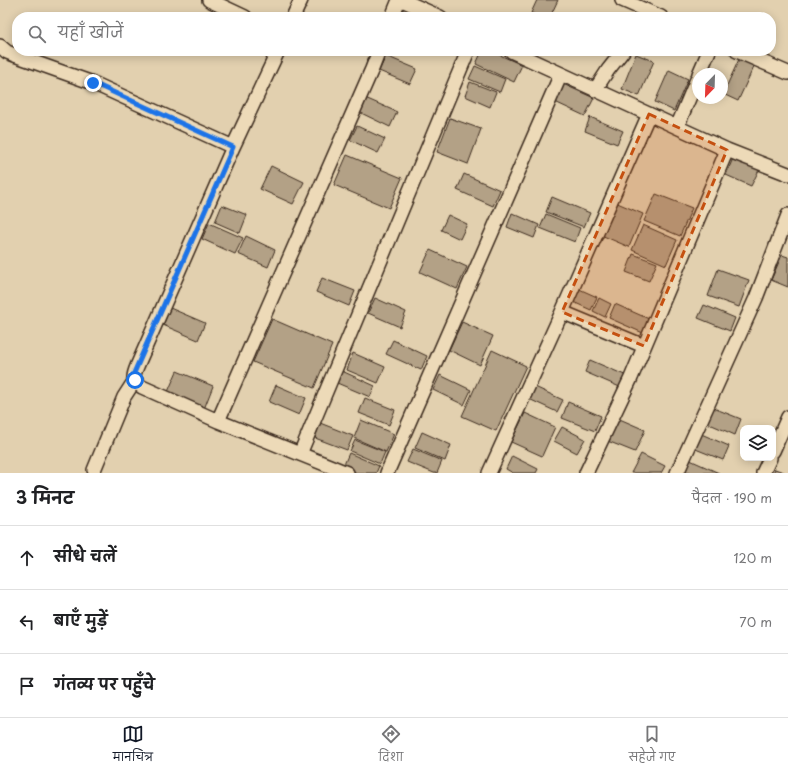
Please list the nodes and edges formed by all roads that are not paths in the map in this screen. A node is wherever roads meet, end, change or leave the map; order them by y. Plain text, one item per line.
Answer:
1 (209, 0) edge
2 (301, 0) edge
3 (399, 0) edge
4 (402, 0) edge
5 (622, 0) edge
6 (234, 12) edge
7 (295, 12) edge
8 (394, 12) edge
9 (429, 12) edge
10 (640, 12) edge
11 (0, 46) edge
12 (12, 54) edge
13 (17, 56) edge
14 (276, 56) edge
15 (377, 56) edge
16 (466, 56) edge
17 (522, 56) edge
18 (619, 56) edge
19 (707, 56) edge
20 (749, 56) edge
21 (702, 68) edge
22 (788, 73) edge
23 (561, 74) junction
24 (595, 90) junction
25 (692, 91) edge
26 (649, 114) junction
27 (677, 127) junction
28 (233, 147) junction
29 (727, 150) junction
30 (788, 174) edge
31 (788, 215) edge
32 (562, 312) junction
33 (644, 346) junction
34 (135, 380) junction
35 (788, 417) edge
36 (218, 421) junction
37 (776, 444) edge
38 (300, 454) junction
39 (769, 461) edge
40 (94, 470) dead end
41 (347, 473) edge
42 (386, 473) edge
43 (489, 473) edge
44 (586, 473) edge
45 (677, 473) edge
46 (763, 473) edge

1 - 6 street
2 - 7 street
3 - 8 street
4 - 9 street
5 - 10 street
11 - 12 street
13 - 28 street
14 - 28 street
15 - 36 street
16 - 38 street
17 - 23 street
18 - 24 street
19 - 21 street
20 - 22 street
23 - 24 street
23 - 42 street
24 - 26 street
25 - 27 street
26 - 27 street
26 - 32 street
27 - 29 street
28 - 34 street
29 - 30 street
29 - 33 street
31 - 45 street
32 - 33 street
32 - 43 street
33 - 44 street
34 - 36 street
34 - 40 street
35 - 37 street
36 - 38 street
38 - 41 street
39 - 46 street

